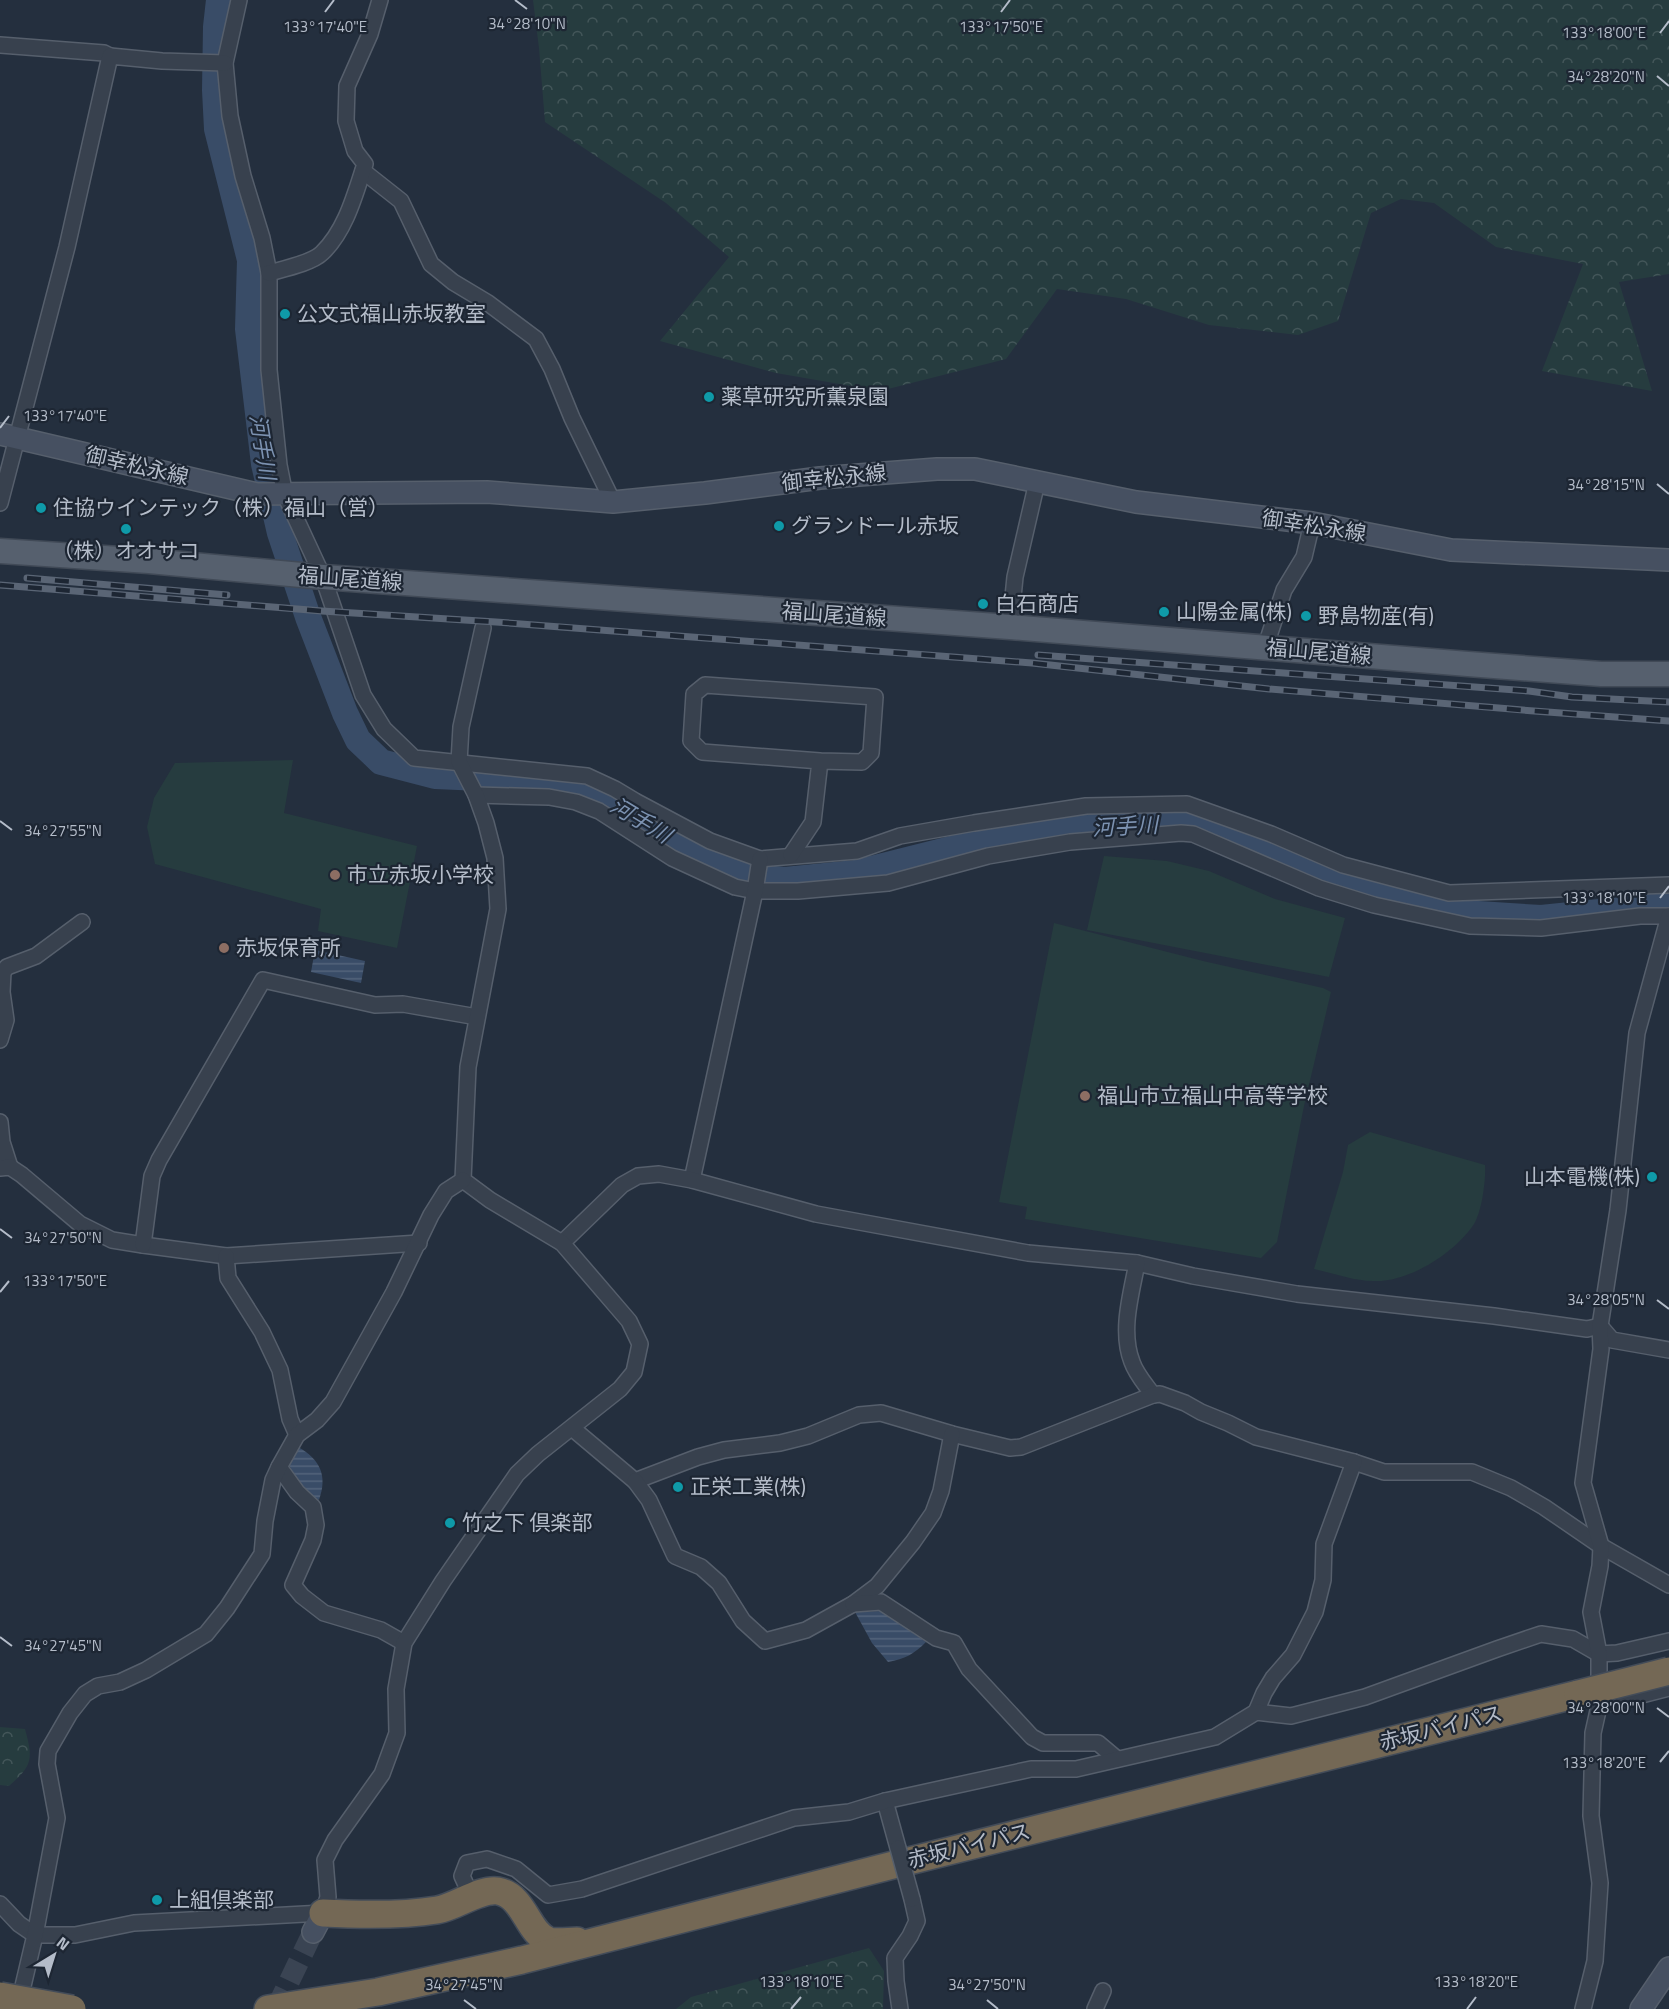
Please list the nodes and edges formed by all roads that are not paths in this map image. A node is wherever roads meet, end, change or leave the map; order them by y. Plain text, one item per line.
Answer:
1 (239, 0) edge
2 (380, 0) edge
3 (0, 45) edge
4 (110, 56) junction
5 (223, 63) junction
6 (363, 171) junction
7 (269, 273) junction
8 (8, 436) edge
9 (1037, 482) junction
10 (276, 495) junction
11 (613, 502) junction
12 (0, 503) edge
13 (1312, 524) junction
14 (0, 551) edge
15 (1669, 560) edge
16 (317, 577) junction
17 (1011, 627) junction
18 (483, 628) dead end
19 (1269, 648) junction
20 (1669, 674) edge
21 (820, 761) junction
22 (460, 765) junction
23 (474, 792) junction
24 (792, 855) junction
25 (760, 861) junction
26 (1669, 885) edge
27 (755, 889) junction
28 (1669, 916) edge
29 (82, 922) dead end
30 (477, 1017) junction
31 (0, 1040) edge
32 (0, 1122) edge
33 (5, 1168) edge
34 (463, 1179) junction
35 (692, 1180) junction
36 (419, 1243) junction
37 (562, 1243) junction
38 (143, 1245) junction
39 (226, 1256) junction
40 (1137, 1263) junction
41 (1600, 1326) junction
42 (1669, 1350) edge
43 (1153, 1395) junction
44 (572, 1428) junction
45 (951, 1434) junction
46 (297, 1435) junction
47 (1354, 1462) junction
48 (279, 1467) junction
49 (635, 1481) junction
50 (1601, 1546) junction
51 (1669, 1586) edge
52 (853, 1604) junction
53 (1669, 1641) edge
54 (404, 1643) junction
55 (1599, 1654) junction
56 (1669, 1671) edge
57 (1669, 1678) edge
58 (1669, 1688) edge
59 (1585, 1700) junction
60 (1256, 1712) junction
61 (1117, 1759) junction
62 (885, 1801) junction
63 (472, 1898) junction
64 (517, 1903) junction
65 (0, 1904) edge
66 (318, 1922) junction
67 (35, 1935) junction
68 (593, 1941) junction
69 (535, 1963) junction
70 (1669, 1968) edge
71 (1103, 1991) dead end
72 (0, 1996) edge
73 (378, 2000) edge
74 (21, 2009) edge
75 (72, 2009) edge
76 (268, 2009) edge
77 (331, 2009) edge
78 (900, 2009) edge
79 (1095, 2009) edge
80 (1583, 2009) edge
81 (1641, 2009) edge

1 - 5 street
2 - 6 street
3 - 4 street
4 - 5 street
4 - 8 street
5 - 7 street
6 - 7 street
6 - 11 street
7 - 10 street
8 - 10 main road, 御幸松永線
8 - 12 street
9 - 11 main road, 御幸松永線
9 - 13 main road, 御幸松永線
9 - 17 street
10 - 11 main road, 御幸松永線
10 - 16 street
13 - 15 main road, 御幸松永線
13 - 19 street
14 - 16 main road, 福山尾道線
16 - 17 main road, 福山尾道線
16 - 22 street
17 - 19 main road, 福山尾道線
18 - 22 street
19 - 20 main road, 福山尾道線
21 - 21 street
21 - 24 street
22 - 23 street
22 - 25 street
23 - 27 street
23 - 30 street
24 - 25 street
24 - 26 street
25 - 27 street
27 - 28 street
27 - 35 street
28 - 41 street
29 - 31 street
30 - 34 street
30 - 38 street
32 - 33 street
33 - 38 street
34 - 36 street
34 - 37 street
35 - 37 street
35 - 40 street
36 - 39 street
36 - 46 street
37 - 44 street
38 - 39 street
39 - 46 street
40 - 41 street
40 - 43 street
41 - 42 street
41 - 50 street
43 - 45 street
43 - 47 street
44 - 49 street
44 - 54 street
45 - 49 street
45 - 52 street
46 - 48 street
47 - 50 street
47 - 60 street
48 - 54 street
48 - 67 street
49 - 52 street
50 - 51 street
50 - 55 street
52 - 61 street
53 - 55 street
54 - 66 street
55 - 59 street
55 - 60 street
56 - 59 highway, 赤坂バイパス, bridge
57 - 59 highway, 赤坂バイパス
58 - 59 street
59 - 68 highway, 赤坂バイパス
59 - 69 highway, 赤坂バイパス
59 - 80 street
60 - 61 street
61 - 62 street
62 - 63 street
62 - 78 street, bridge
63 - 64 highway
63 - 66 highway
64 - 68 highway
64 - 73 highway
65 - 67 street
66 - 67 street
67 - 74 street
68 - 73 highway, 赤坂バイパス
69 - 73 highway
69 - 77 highway, 赤坂バイパス
70 - 81 main road
71 - 79 street
72 - 75 highway, bridge
73 - 76 highway, 赤坂バイパス

